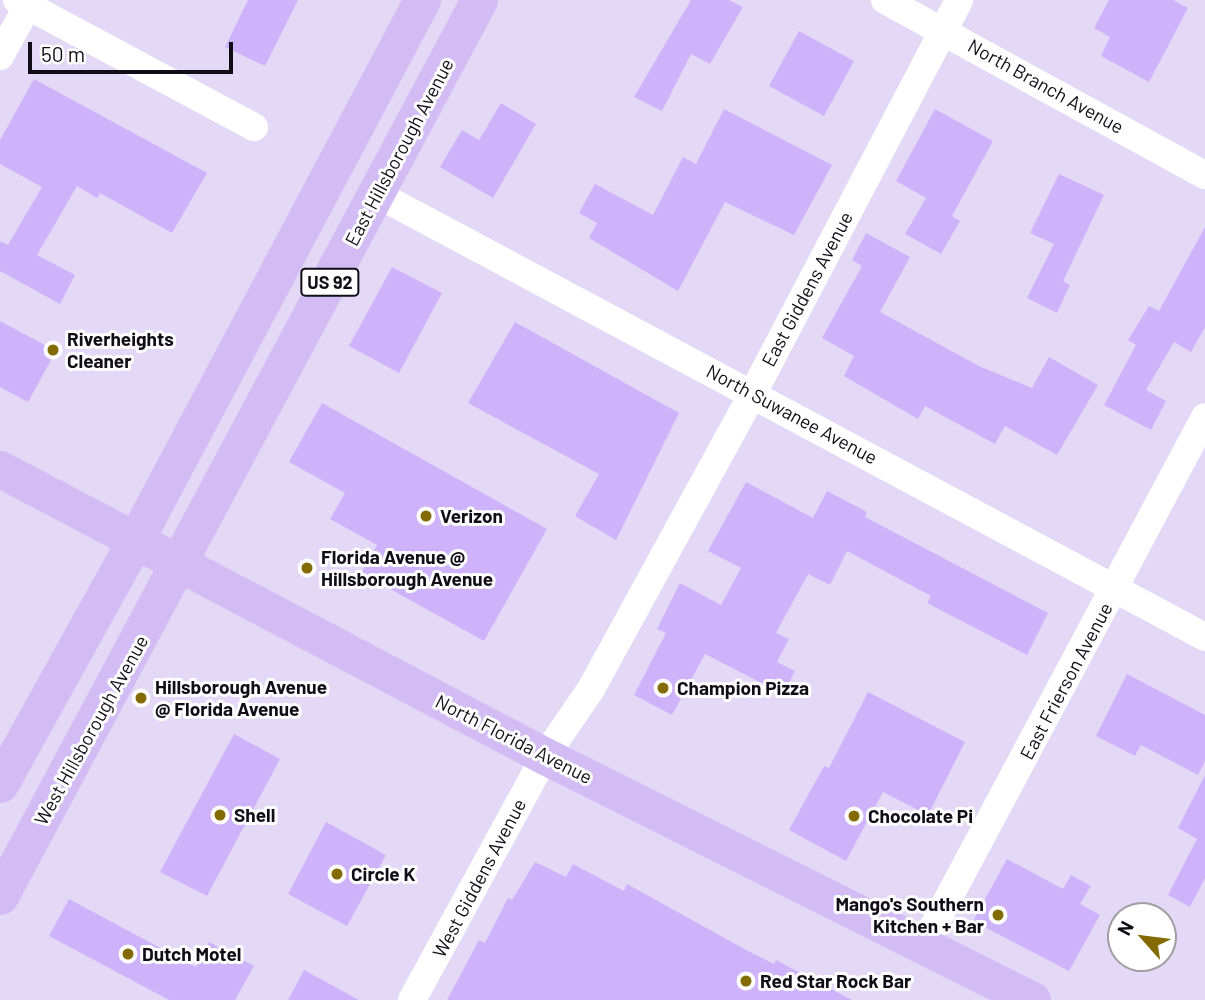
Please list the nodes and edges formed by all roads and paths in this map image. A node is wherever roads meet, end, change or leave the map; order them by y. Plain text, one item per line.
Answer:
1 (422, 0) edge
2 (479, 0) edge
3 (885, 0) edge
4 (959, 0) edge
5 (25, 2) edge
6 (944, 29) junction
7 (0, 56) edge
8 (254, 127) dead end
9 (1205, 175) edge
10 (377, 194) junction
11 (753, 393) junction
12 (1205, 417) edge
13 (0, 469) edge
14 (136, 539) junction
15 (181, 563) junction
16 (1115, 590) junction
17 (1205, 637) edge
18 (545, 756) junction
19 (0, 784) edge
20 (0, 896) edge
21 (924, 944) junction
22 (412, 1000) edge
23 (1032, 1000) edge

1 - 14 main road, US 92
2 - 10 main road, East Hillsborough Avenue / US 92
3 - 6 street, North Branch Avenue
4 - 6 street, East Giddens Avenue
5 - 7 street
5 - 8 street
6 - 9 street, North Branch Avenue
6 - 11 street, East Giddens Avenue
10 - 11 street, North Suwanee Avenue
10 - 15 main road, East Hillsborough Avenue / US 92
11 - 16 street, North Suwanee Avenue
11 - 18 street, East Giddens Avenue
12 - 16 street, East Frierson Avenue
13 - 14 main road, North Florida Avenue
14 - 15 main road, North Florida Avenue
14 - 19 main road, US 92
15 - 18 main road, North Florida Avenue
15 - 20 main road, West Hillsborough Avenue / US 92
16 - 17 street, North Suwanee Avenue
16 - 21 street, East Frierson Avenue
18 - 21 main road, North Florida Avenue
18 - 22 street, West Giddens Avenue
21 - 23 main road, North Florida Avenue

